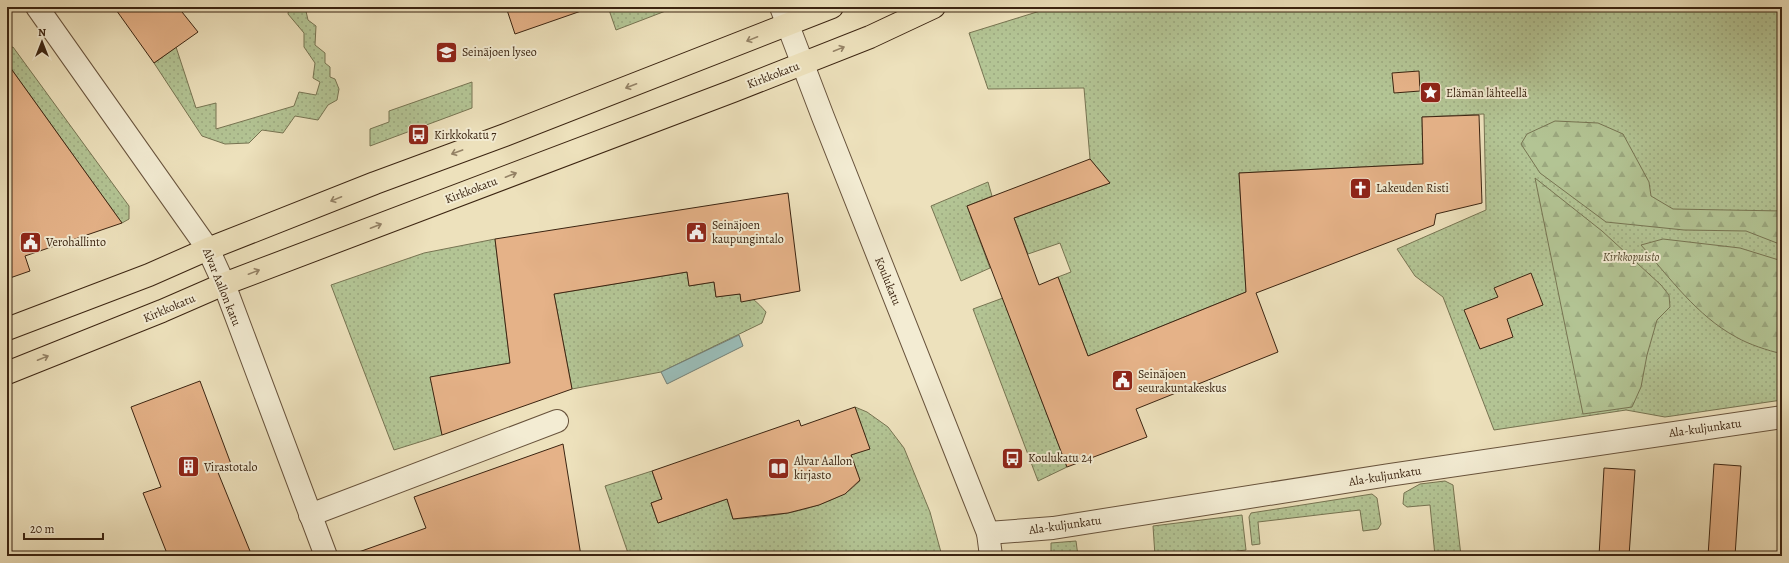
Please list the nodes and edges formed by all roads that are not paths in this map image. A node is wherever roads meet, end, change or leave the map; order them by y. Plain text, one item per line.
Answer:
1 (37, 7) edge
2 (832, 7) edge
3 (934, 7) edge
4 (785, 16) edge
5 (803, 64) junction
6 (208, 250) junction
7 (224, 284) junction
8 (7, 329) edge
9 (7, 372) edge
10 (1782, 417) edge
11 (557, 421) dead end
12 (310, 516) junction
13 (988, 533) junction
14 (326, 556) edge
15 (991, 556) edge

1 - 6 street, Alvar Aallon katu
2 - 4 main road
5 -> 3 main road, Kirkkokatu
4 - 5 street, Koulukatu
4 -> 6 main road
7 -> 5 main road, Kirkkokatu
5 - 13 street, Koulukatu
6 - 7 street, Alvar Aallon katu
6 - 8 main road
9 -> 7 main road, Kirkkokatu
7 - 12 street, Alvar Aallon katu
10 - 13 street, Ala-kuljunkatu
11 - 12 street
12 - 14 street, Alvar Aallon katu
13 - 15 street, Koulukatu

